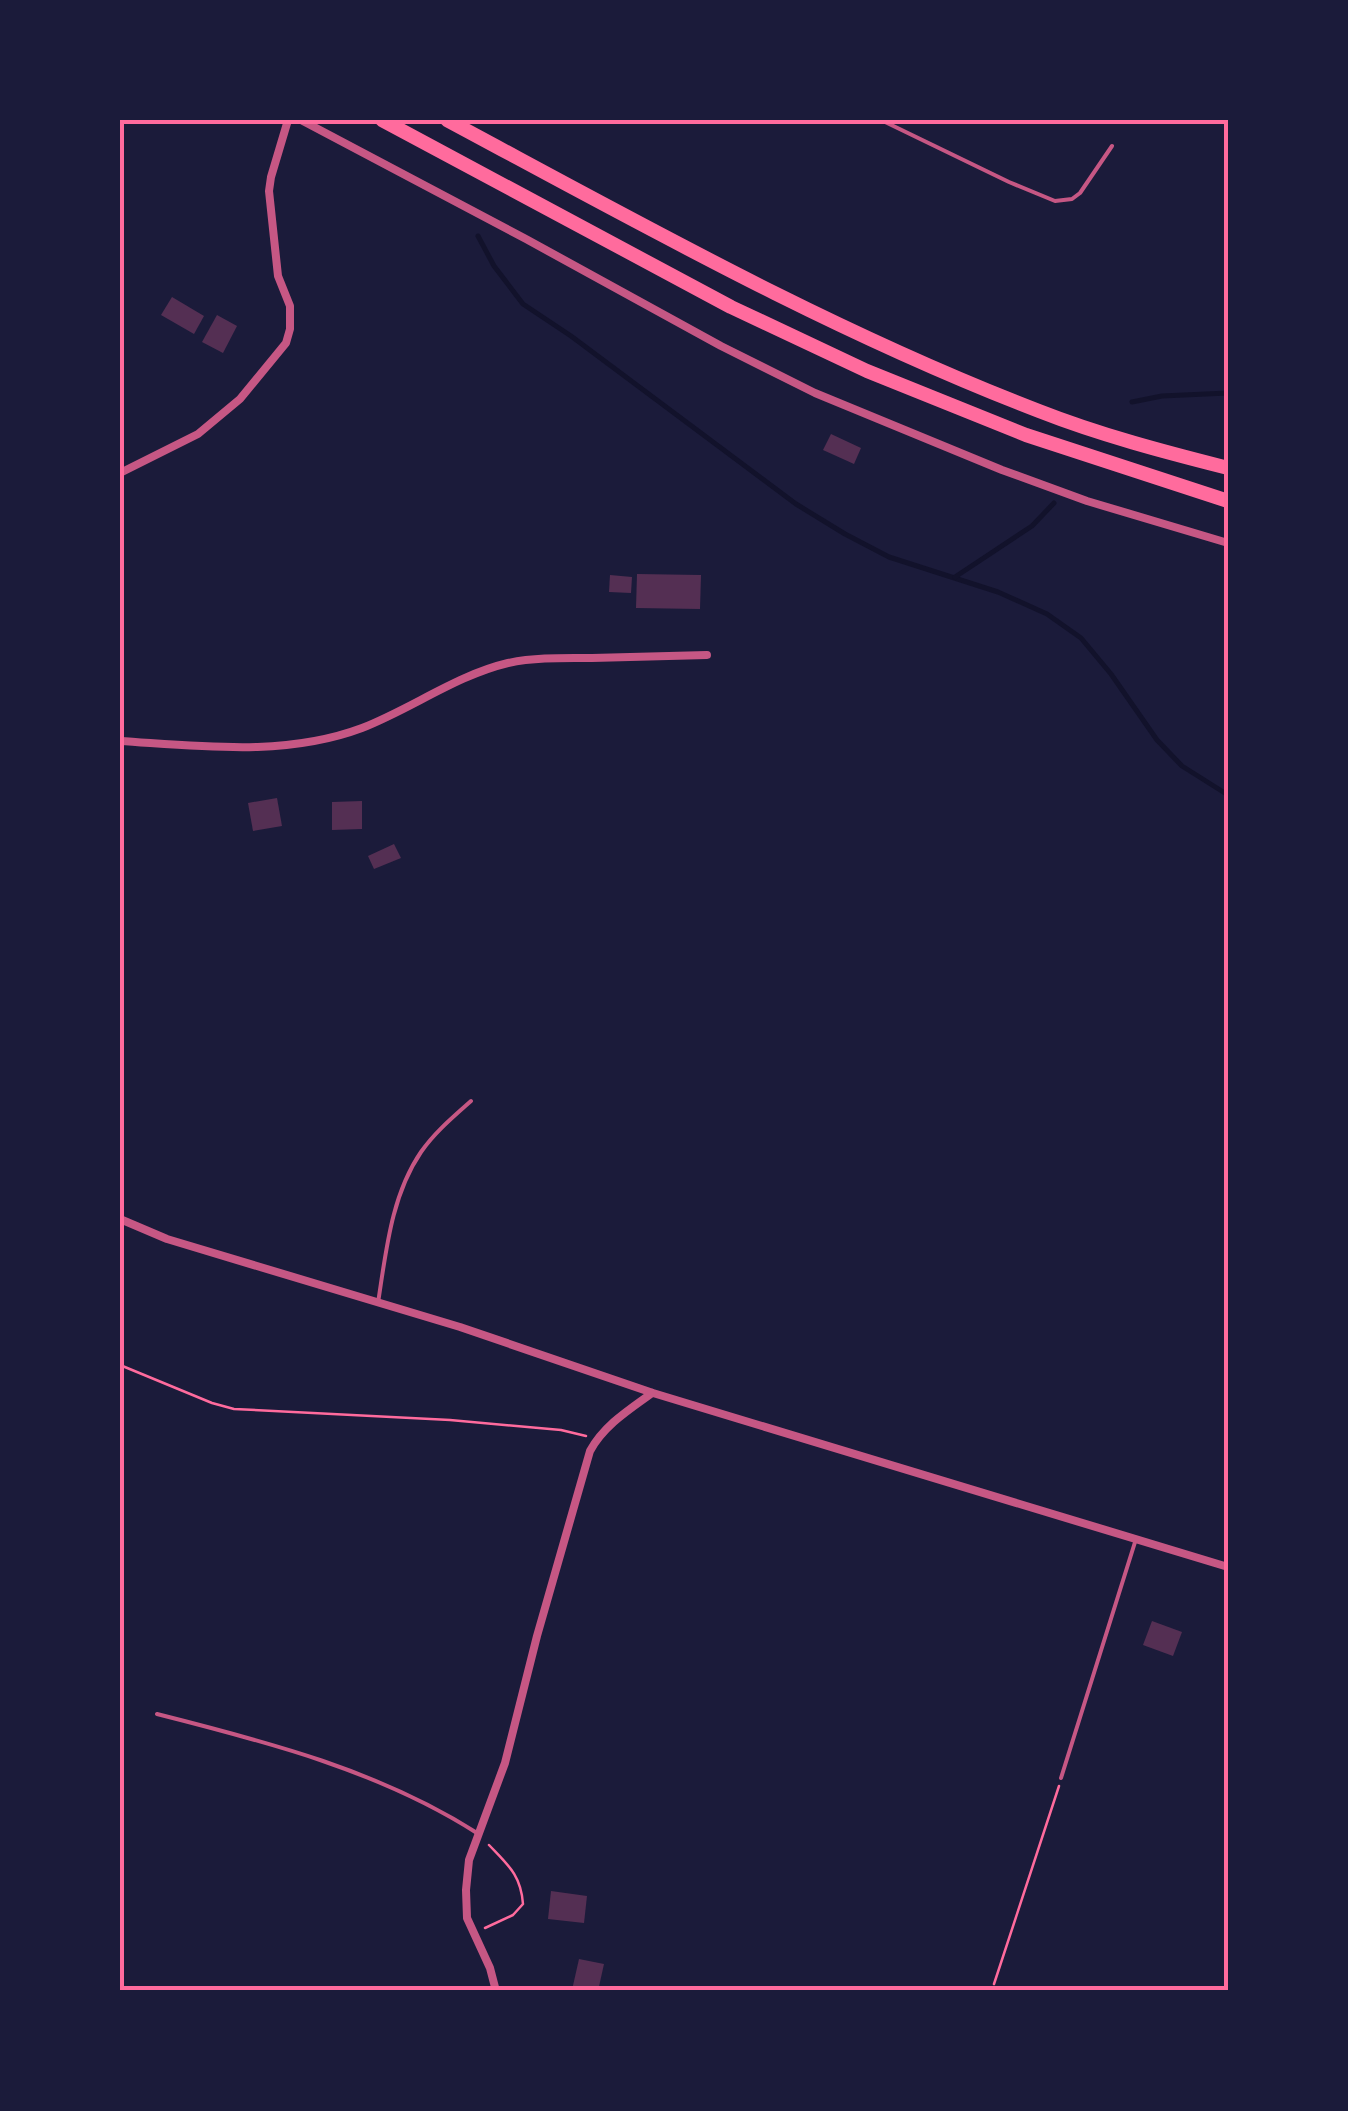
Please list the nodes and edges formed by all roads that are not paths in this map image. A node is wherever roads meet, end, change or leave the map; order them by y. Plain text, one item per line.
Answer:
1 (288, 120) edge
2 (301, 120) edge
3 (382, 120) edge
4 (446, 120) edge
5 (881, 120) edge
6 (1112, 146) dead end
7 (1228, 468) edge
8 (120, 473) edge
9 (1228, 502) edge
10 (1228, 543) edge
11 (707, 656) dead end
12 (120, 741) edge
13 (471, 1101) dead end
14 (120, 1219) edge
15 (378, 1302) junction
16 (653, 1392) junction
17 (1136, 1538) junction
18 (1228, 1567) edge
19 (157, 1714) dead end
20 (1062, 1778) road end
21 (477, 1834) junction
22 (496, 1991) edge

1 - 8 street
2 - 10 street
3 - 9 highway
4 - 7 highway
5 - 6 lane
11 - 12 street
13 - 15 lane
14 - 15 street
15 - 16 street
16 - 17 street
16 - 21 street
17 - 18 street
17 - 20 lane
19 - 21 lane
21 - 22 street

